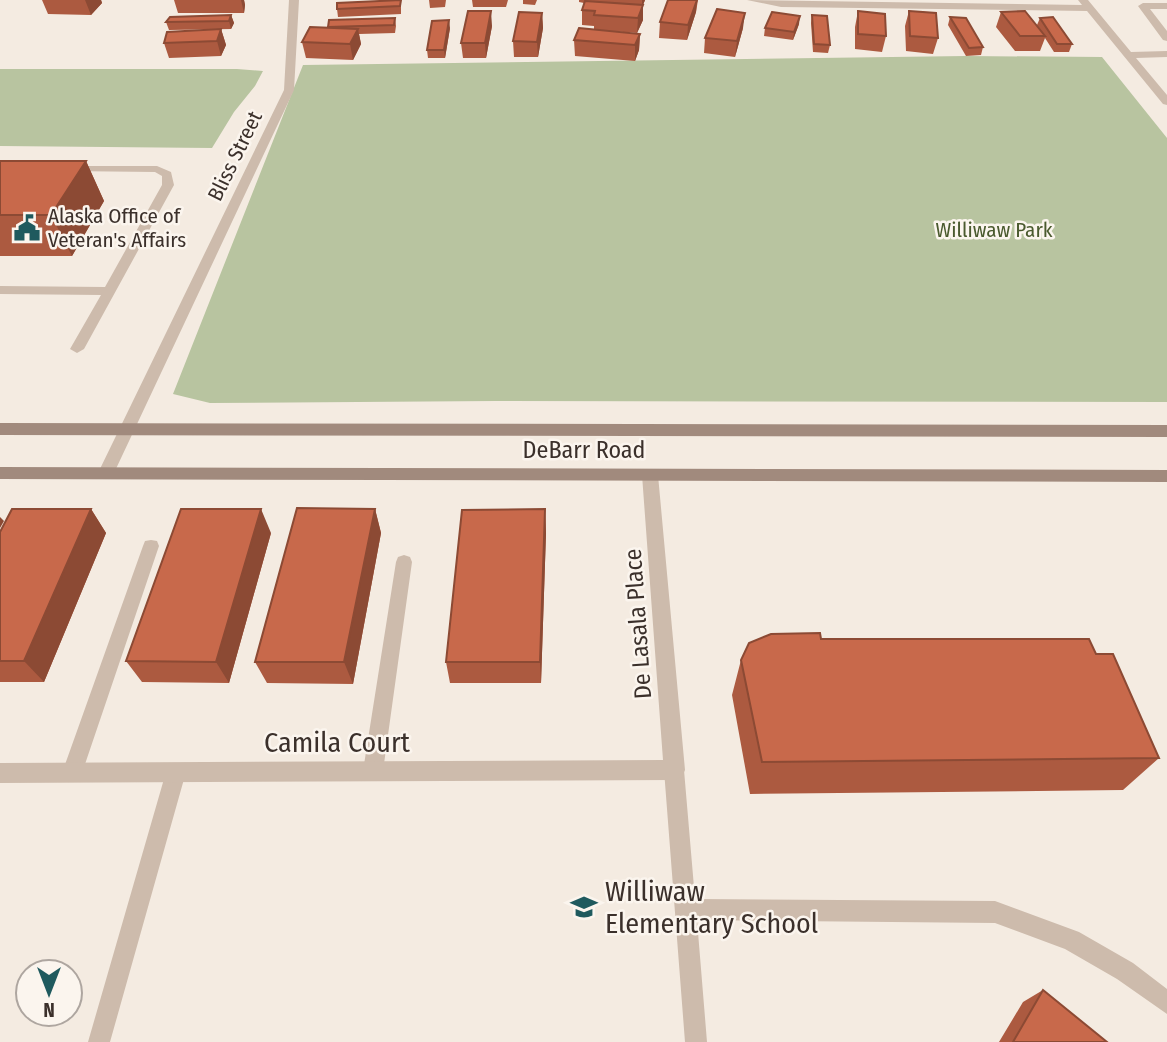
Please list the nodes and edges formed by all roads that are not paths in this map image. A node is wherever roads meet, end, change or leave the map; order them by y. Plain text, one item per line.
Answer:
1 (294, 0) edge
2 (752, 0) edge
3 (1086, 4) edge
4 (1167, 6) edge
5 (1167, 38) edge
6 (1167, 54) edge
7 (1128, 55) junction
8 (1167, 102) edge
9 (52, 169) edge
10 (0, 290) edge
11 (110, 290) junction
12 (77, 349) dead end
13 (0, 429) edge
14 (128, 429) junction
15 (1167, 430) edge
16 (0, 473) edge
17 (106, 473) junction
18 (650, 475) junction
19 (1167, 476) edge
20 (151, 546) dead end
21 (404, 562) dead end
22 (674, 770) junction
23 (373, 771) junction
24 (176, 772) junction
25 (0, 773) edge
26 (72, 773) junction
27 (686, 909) junction
28 (1167, 1003) edge
29 (99, 1042) edge
30 (696, 1042) edge

1 - 14 street, Bliss Street
2 - 3 street
3 - 7 street
4 - 5 street
6 - 7 street
7 - 8 street
9 - 11 lane
10 - 11 lane
11 - 12 lane
13 - 14 main road, DeBarr Road
14 - 15 main road, DeBarr Road
14 - 17 street, Bliss Street
16 - 17 main road, DeBarr Road
17 - 18 main road, DeBarr Road
18 - 19 main road, DeBarr Road
18 - 22 street, De Lasala Place
20 - 26 lane
21 - 23 lane
22 - 23 street, Camila Court
22 - 27 lane
23 - 24 street, Camila Court
24 - 26 street, Camila Court
24 - 29 lane
25 - 26 street, Camila Court
27 - 28 lane
27 - 30 lane

